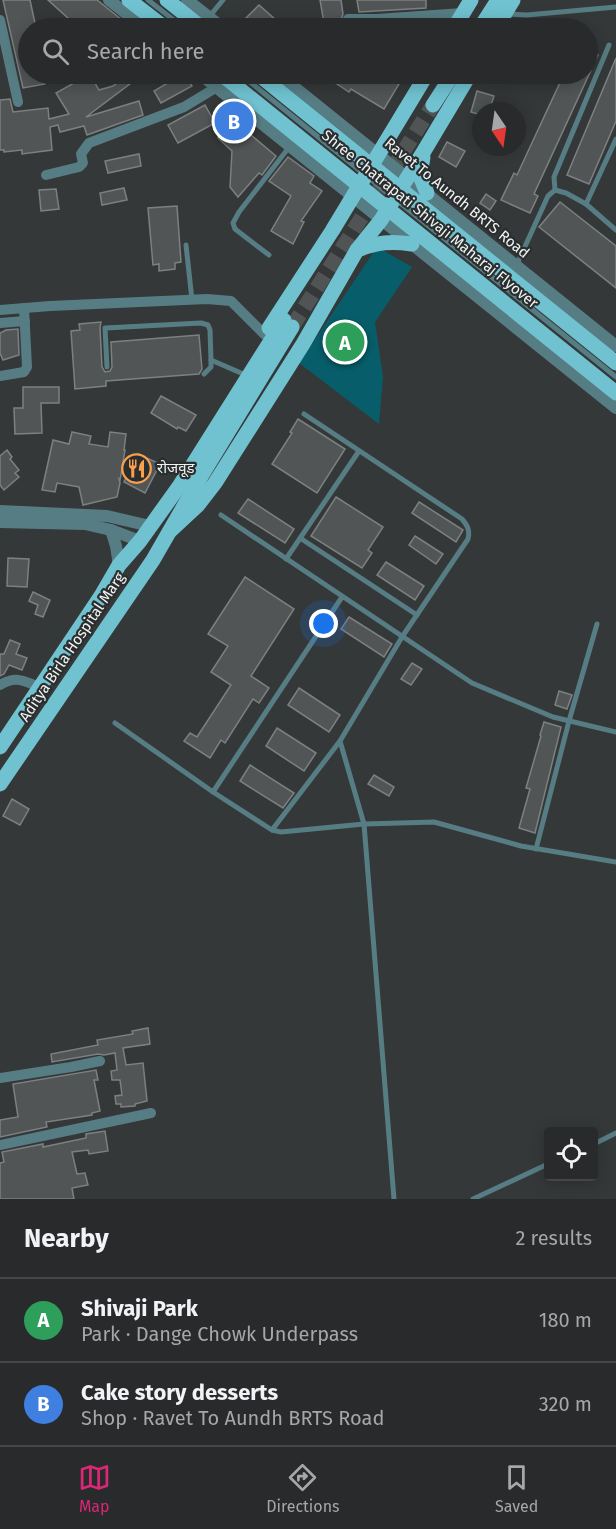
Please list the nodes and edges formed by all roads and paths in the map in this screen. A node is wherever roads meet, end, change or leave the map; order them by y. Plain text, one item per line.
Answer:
1 (109, 0) edge
2 (129, 0) edge
3 (148, 0) edge
4 (167, 0) edge
5 (188, 0) edge
6 (223, 0) edge
7 (487, 0) edge
8 (513, 0) edge
9 (467, 6) edge
10 (501, 7) edge
11 (616, 7) edge
12 (132, 18) edge
13 (152, 18) edge
14 (171, 18) edge
15 (197, 18) edge
16 (201, 18) edge
17 (209, 18) edge
18 (390, 18) edge
19 (475, 18) edge
20 (490, 18) edge
21 (0, 20) edge
22 (609, 45) dead end
23 (598, 71) edge
24 (214, 84) edge
25 (223, 84) edge
26 (224, 84) edge
27 (252, 84) edge
28 (270, 84) edge
29 (291, 84) edge
30 (422, 84) edge
31 (437, 84) edge
32 (445, 84) edge
33 (464, 84) edge
34 (593, 84) edge
35 (18, 102) dead end
36 (616, 139) edge
37 (290, 146) junction
38 (424, 151) junction
39 (379, 154) junction
40 (46, 175) dead end
41 (366, 175) junction
42 (406, 178) junction
43 (555, 190) junction
44 (427, 194) junction
45 (352, 197) junction
46 (394, 198) junction
47 (586, 204) junction
48 (381, 220) junction
49 (616, 230) edge
50 (412, 244) junction
51 (186, 245) dead end
52 (357, 250) junction
53 (269, 255) dead end
54 (516, 266) junction
55 (192, 300) junction
56 (24, 308) junction
57 (0, 310) edge
58 (25, 321) junction
59 (0, 322) edge
60 (265, 335) junction
61 (616, 346) edge
62 (211, 360) junction
63 (616, 363) edge
64 (107, 367) dead end
65 (241, 373) junction
66 (204, 374) dead end
67 (0, 376) edge
68 (616, 377) edge
69 (616, 393) edge
70 (616, 408) edge
71 (304, 414) dead end
72 (359, 451) junction
73 (180, 485) junction
74 (0, 511) edge
75 (222, 515) dead end
76 (0, 522) edge
77 (150, 526) junction
78 (111, 530) junction
79 (170, 531) junction
80 (300, 538) junction
81 (140, 541) junction
82 (286, 559) junction
83 (119, 565) junction
84 (342, 597) junction
85 (417, 615) junction
86 (597, 624) dead end
87 (402, 637) junction
88 (0, 685) edge
89 (40, 687) junction
90 (569, 721) junction
91 (115, 723) dead end
92 (616, 732) edge
93 (340, 741) junction
94 (0, 747) edge
95 (0, 784) edge
96 (213, 792) junction
97 (364, 824) junction
98 (273, 830) junction
99 (536, 849) junction
100 (616, 862) edge
101 (100, 1061) dead end
102 (0, 1078) edge
103 (151, 1113) dead end
104 (616, 1133) edge
105 (598, 1142) edge
106 (0, 1145) edge
107 (544, 1166) edge
108 (394, 1199) edge
109 (473, 1199) edge

1 - 12 street
2 - 13 main road
3 - 14 lane
4 - 15 main road
5 - 16 street
6 - 17 lane
7 - 19 main road
8 - 10 main road
9 - 18 street
10 - 11 lane
10 - 20 main road
21 - 35 street
22 - 23 lane
24 - 40 street
25 - 37 street
26 - 69 main road, Shree Chatrapati Shivaji Maharaj Flyover
27 - 41 lane
28 - 63 main road, Shree Chatrapati Shivaji Maharaj Flyover
29 - 39 street, Ravet To Aundh BRTS Road
30 - 39 main road
31 - 32 main road
33 - 38 main road
34 - 43 lane
36 - 47 lane
37 - 45 street
37 - 53 lane
38 - 42 main road
38 - 44 main road
39 - 41 main road
39 - 42 street, Ravet To Aundh BRTS Road
41 - 45 main road
41 - 46 lane
42 - 44 street, Ravet To Aundh BRTS Road
42 - 46 main road
43 - 47 lane
43 - 54 lane
44 - 54 street, Ravet To Aundh BRTS Road
45 - 48 street
45 - 60 main road
46 - 48 main road
46 - 68 lane
47 - 49 lane
48 - 50 street
48 - 52 main road
50 - 52 main road
50 - 70 street
51 - 55 lane
52 - 79 main road
54 - 61 street, Ravet To Aundh BRTS Road
55 - 56 street
55 - 60 street
56 - 57 street
56 - 58 street
58 - 59 street
58 - 67 street
60 - 65 main road
62 - 64 lane
62 - 65 lane
62 - 66 lane
65 - 73 main road
71 - 72 lane
72 - 80 lane
72 - 85 lane
73 - 77 main road, Aditya Birla Hospital Marg
73 - 79 main road, Aditya Birla Hospital Marg
74 - 77 street
75 - 82 lane
76 - 78 street
77 - 81 main road, Aditya Birla Hospital Marg
78 - 81 street
78 - 83 street
79 - 95 main road, Aditya Birla Hospital Marg
80 - 82 lane
80 - 85 lane
81 - 83 main road, Aditya Birla Hospital Marg
82 - 84 lane
83 - 89 main road, Aditya Birla Hospital Marg
84 - 87 lane
84 - 96 lane
85 - 87 lane
86 - 90 lane
87 - 90 lane
87 - 93 lane
88 - 89 street
89 - 94 main road, Aditya Birla Hospital Marg
90 - 92 lane
90 - 99 lane
91 - 96 lane
93 - 97 lane
93 - 98 lane
96 - 98 lane
97 - 98 lane
97 - 99 lane
97 - 108 lane
99 - 100 lane
101 - 102 street
103 - 106 street
104 - 105 lane
107 - 109 lane

